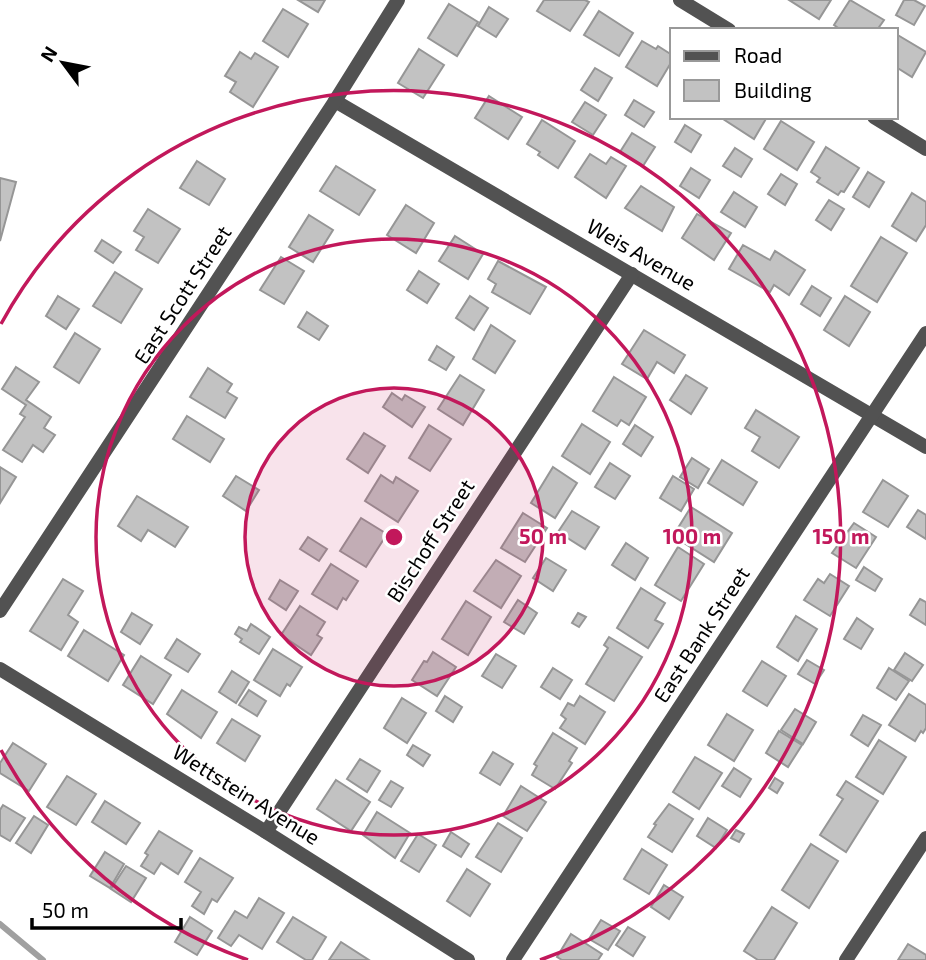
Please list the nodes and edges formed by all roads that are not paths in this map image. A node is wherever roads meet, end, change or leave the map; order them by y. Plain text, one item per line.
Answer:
1 (398, 0) edge
2 (680, 0) edge
3 (726, 28) edge
4 (335, 101) junction
5 (877, 119) edge
6 (926, 149) edge
7 (632, 274) junction
8 (926, 333) edge
9 (873, 414) junction
10 (926, 447) edge
11 (0, 611) edge
12 (0, 669) edge
13 (266, 832) junction
14 (926, 838) edge
15 (467, 960) edge
16 (513, 960) edge
17 (846, 960) edge

1 - 4 street, East Scott Street
2 - 3 street
4 - 7 street, Weis Avenue
4 - 11 street, East Scott Street
5 - 6 street
7 - 9 street, Weis Avenue
7 - 13 street, Bischoff Street
8 - 9 street, East Bank Street
9 - 10 street, Weis Avenue
9 - 16 street, East Bank Street
12 - 13 street, Wettstein Avenue
13 - 15 street, Wettstein Avenue
14 - 17 street

